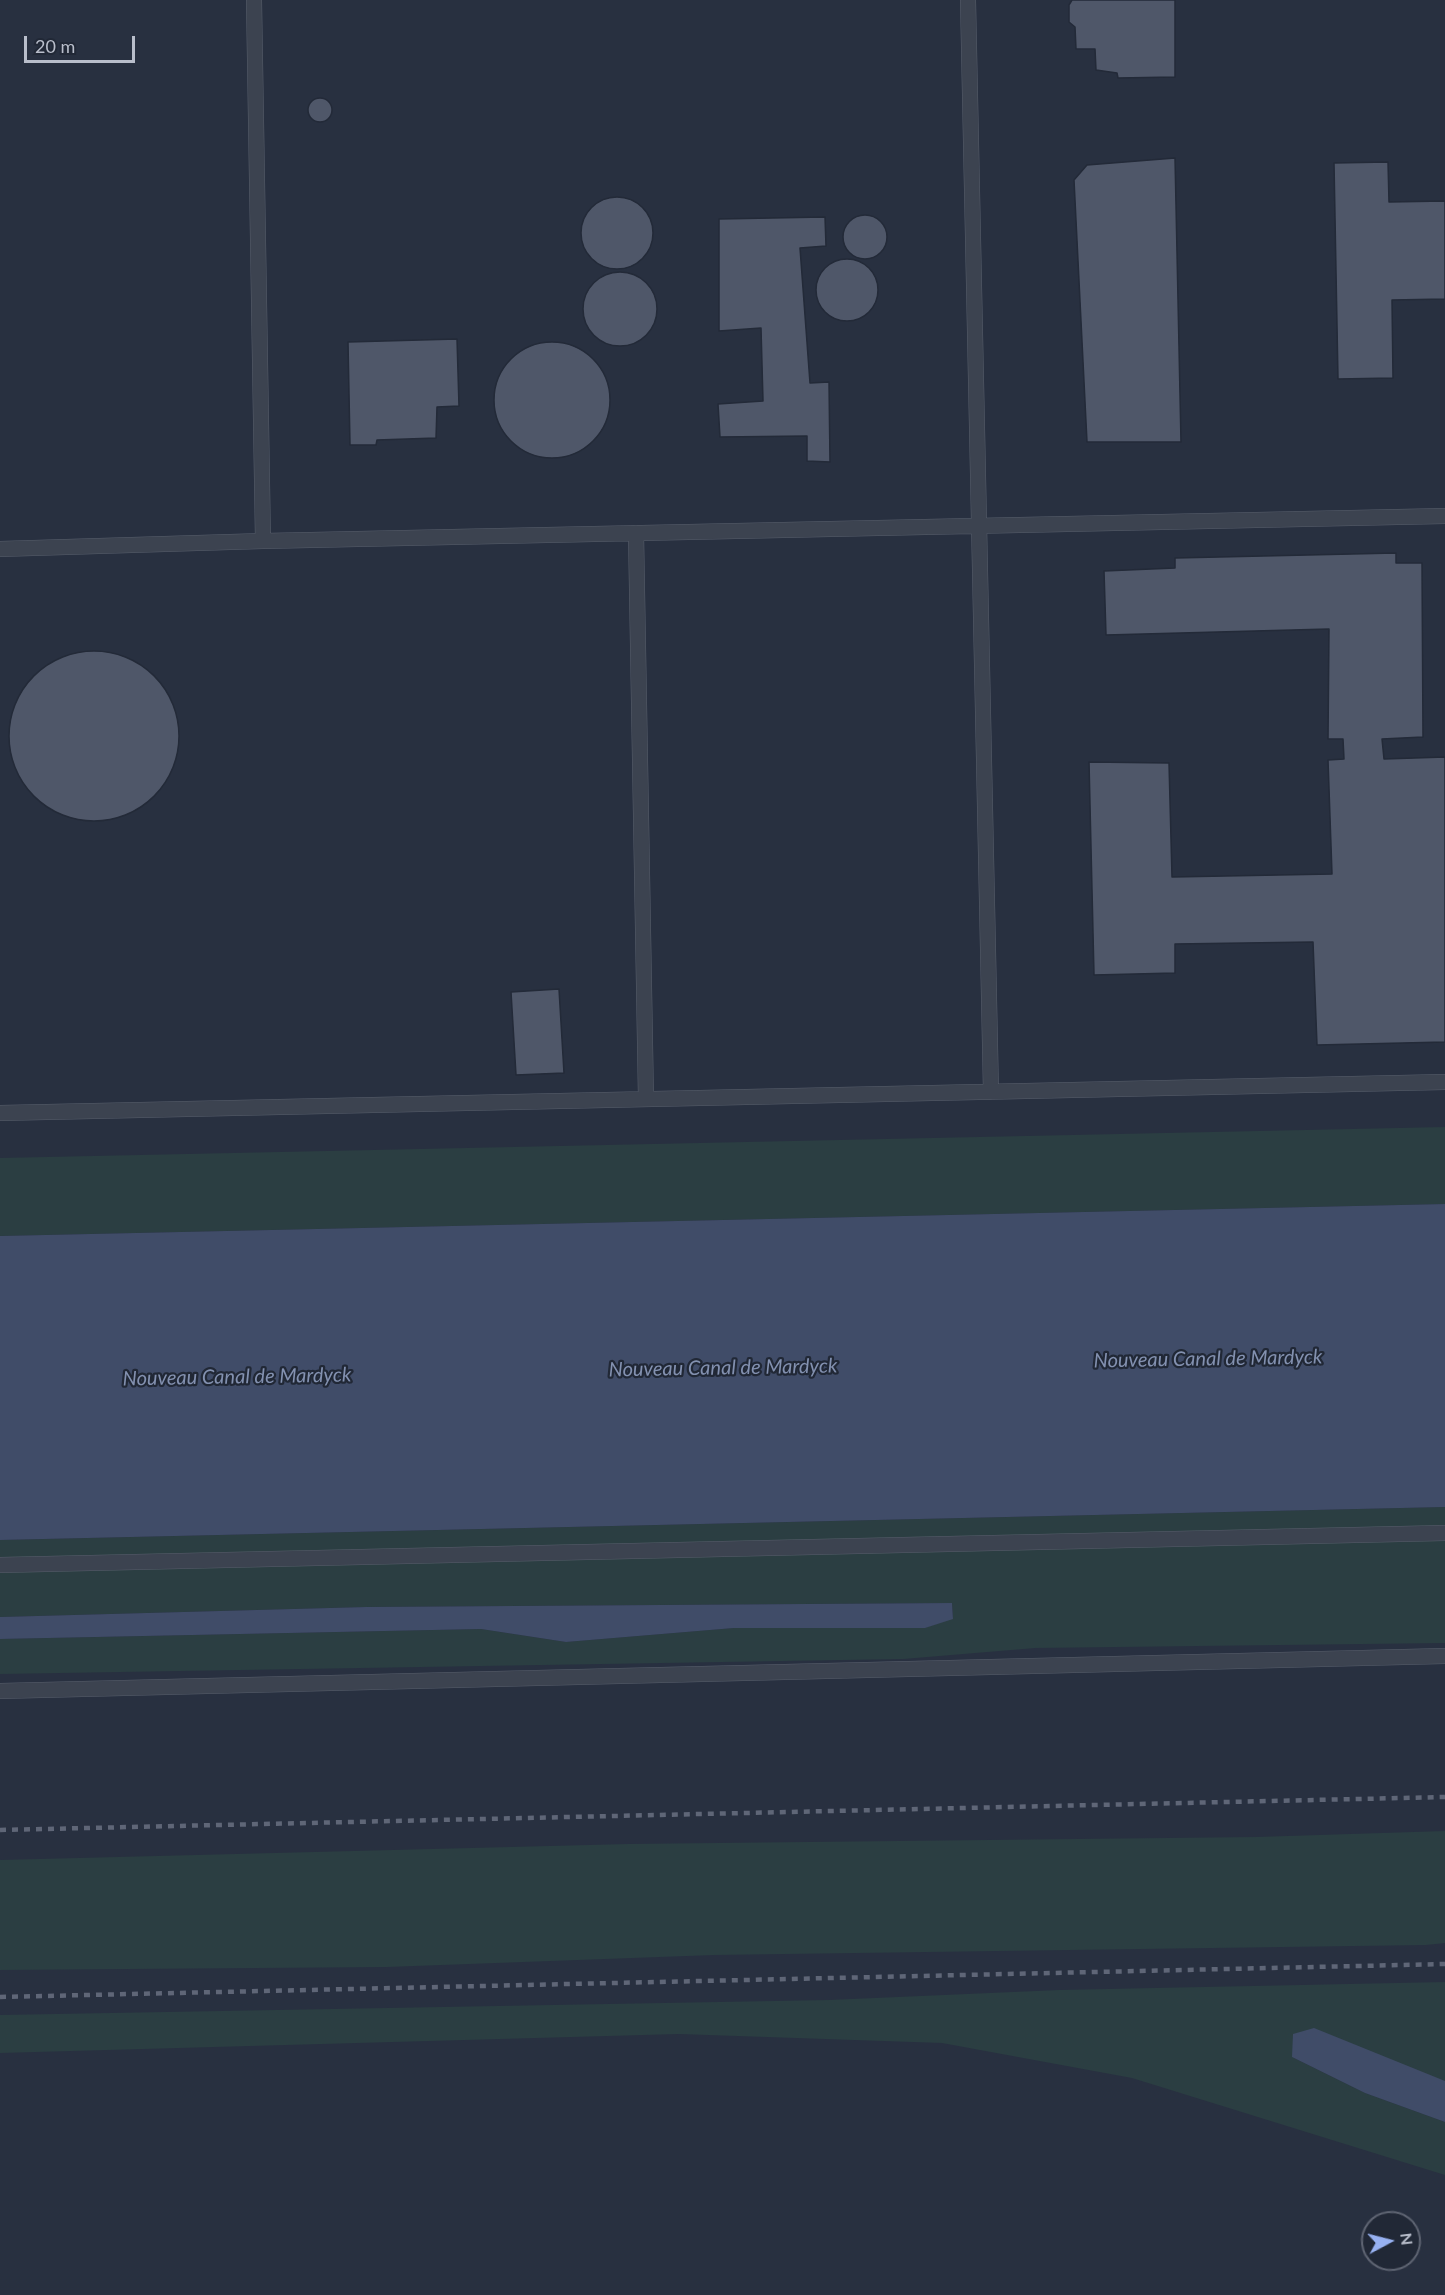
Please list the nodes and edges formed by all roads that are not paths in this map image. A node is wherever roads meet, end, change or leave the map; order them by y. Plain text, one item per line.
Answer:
1 (254, 0) edge
2 (968, 0) edge
3 (1445, 516) edge
4 (979, 526) junction
5 (636, 533) junction
6 (263, 541) junction
7 (0, 549) edge
8 (1445, 1082) edge
9 (991, 1092) junction
10 (646, 1099) junction
11 (0, 1113) edge
12 (1445, 1533) edge
13 (0, 1565) edge
14 (1445, 1656) edge
15 (0, 1691) edge

1 - 6 lane
2 - 4 lane
3 - 4 lane
4 - 5 lane
4 - 9 lane
5 - 6 lane
5 - 10 lane
6 - 7 lane
8 - 9 lane
9 - 10 lane
10 - 11 lane
12 - 13 lane
14 - 15 lane

